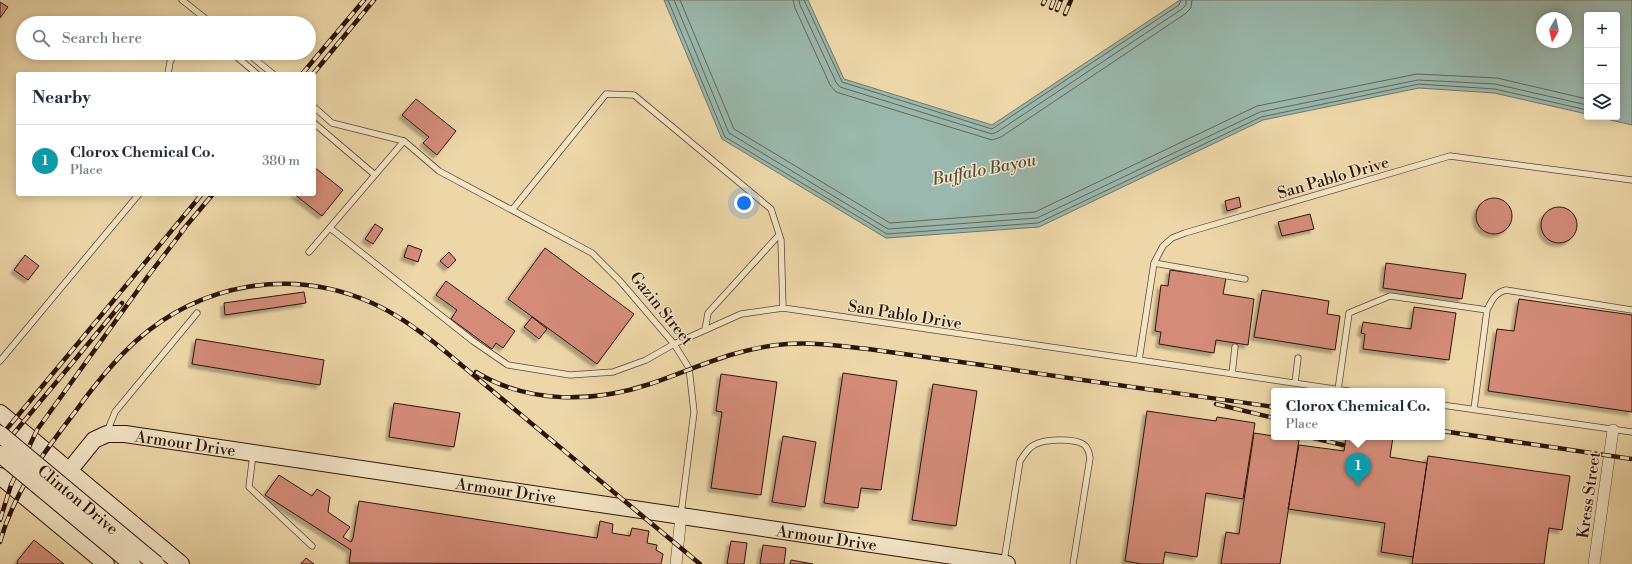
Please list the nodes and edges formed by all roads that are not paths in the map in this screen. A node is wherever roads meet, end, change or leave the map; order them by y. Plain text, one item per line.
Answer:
1 (182, 0) edge
2 (202, 16) edge
3 (171, 60) edge
4 (240, 60) edge
5 (256, 60) edge
6 (168, 72) edge
7 (254, 72) edge
8 (271, 72) edge
9 (316, 109) edge
10 (316, 125) edge
11 (404, 141) junction
12 (376, 175) junction
13 (1632, 180) edge
14 (137, 196) edge
15 (512, 210) junction
16 (330, 228) junction
17 (779, 235) junction
18 (309, 252) dead end
19 (1154, 263) junction
20 (1245, 279) dead end
21 (783, 308) junction
22 (1487, 310) junction
23 (1632, 310) edge
24 (197, 313) dead end
25 (705, 330) junction
26 (674, 344) junction
27 (1235, 347) dead end
28 (1298, 358) dead end
29 (1139, 360) junction
30 (0, 361) edge
31 (1232, 374) junction
32 (1295, 383) junction
33 (1326, 388) edge
34 (1338, 388) edge
35 (1445, 405) edge
36 (1474, 409) junction
37 (0, 413) edge
38 (1614, 430) junction
39 (1632, 432) edge
40 (0, 434) edge
41 (107, 434) junction
42 (253, 453) junction
43 (0, 454) edge
44 (69, 471) junction
45 (0, 476) edge
46 (39, 508) junction
47 (681, 516) junction
48 (312, 546) dead end
49 (106, 564) edge
50 (132, 564) edge
51 (156, 564) edge
52 (181, 564) edge
53 (676, 564) edge
54 (1005, 564) edge
55 (1073, 564) edge
56 (1594, 564) edge

1 - 2 lane
3 - 6 lane
4 - 7 lane
5 - 8 lane
9 - 11 lane
10 - 12 lane
11 - 12 lane
11 - 15 lane, Gazin Street
12 - 16 lane
13 - 19 lane, San Pablo Drive
14 - 30 lane
15 - 17 lane
15 - 26 lane, Gazin Street
16 - 18 lane
16 - 26 lane, San Pablo Drive
17 - 21 lane
17 - 25 lane
19 - 20 lane
19 - 29 lane, San Pablo Drive
21 - 25 lane, San Pablo Drive
21 - 29 lane, San Pablo Drive
22 - 23 lane
22 - 34 lane
22 - 36 lane
24 - 41 lane
25 - 26 lane, San Pablo Drive
26 - 47 lane, Gazin Street
27 - 31 lane
28 - 32 lane
29 - 31 lane, San Pablo Drive
31 - 32 lane, San Pablo Drive
32 - 33 lane, San Pablo Drive
35 - 36 lane
36 - 38 lane
37 - 44 street
38 - 39 lane
38 - 56 street, Kress Street
40 - 51 street, Clinton Drive, bridge
41 - 42 street, Armour Drive
41 - 44 street
42 - 47 street, Armour Drive
42 - 48 lane
43 - 50 street, Clinton Drive, bridge
44 - 46 street
44 - 52 street
45 - 46 street
46 - 49 street
47 - 53 street, Gazin Street
47 - 54 street, Armour Drive
54 - 55 lane

